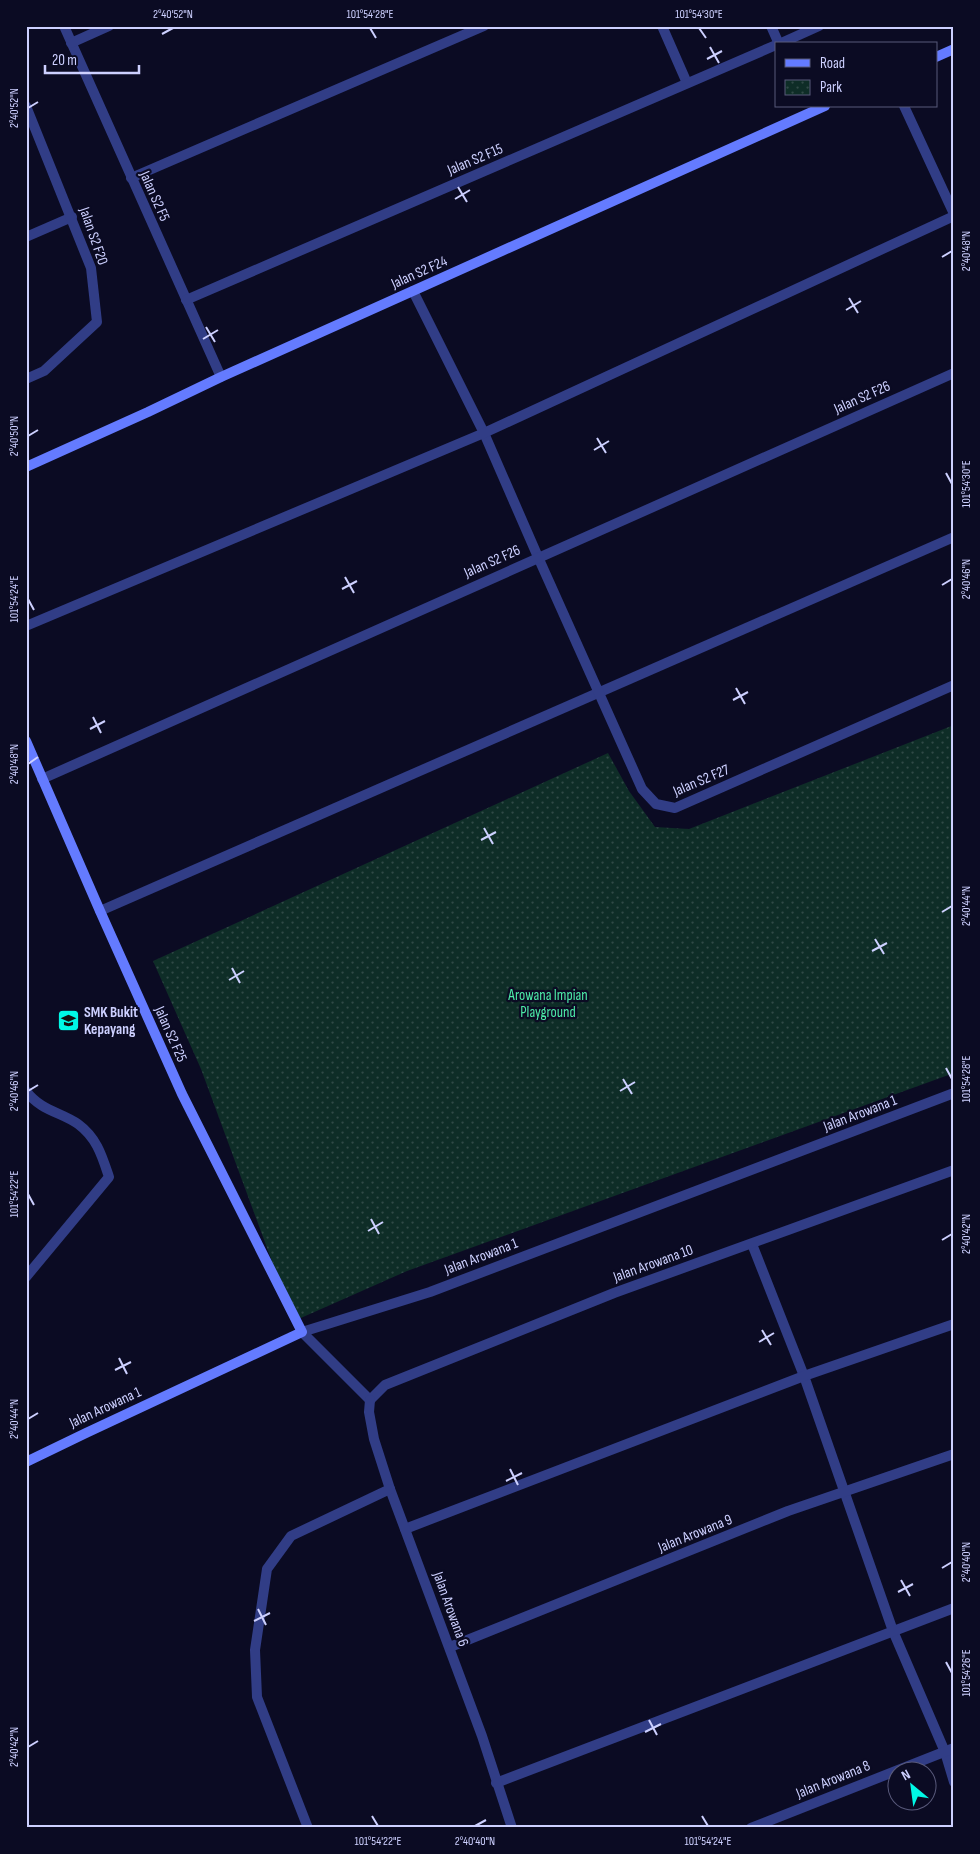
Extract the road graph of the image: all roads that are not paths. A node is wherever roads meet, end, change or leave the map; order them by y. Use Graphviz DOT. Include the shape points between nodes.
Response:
graph roads {
  1 [pos="64,26"];
  2 [pos="109,26"];
  3 [pos="484,26"];
  4 [pos="662,26"];
  5 [pos="771,26"];
  6 [pos="819,26"];
  7 [pos="777,42"];
  8 [pos="783,42"];
  9 [pos="71,43"];
  10 [pos="775,45"];
  11 [pos="954,49"];
  12 [pos="938,55"];
  13 [pos="687,84"];
  14 [pos="26,106"];
  15 [pos="905,108"];
  16 [pos="808,110"];
  17 [pos="130,178"];
  18 [pos="954,215"];
  19 [pos="72,217"];
  20 [pos="26,237"];
  21 [pos="413,291"];
  22 [pos="186,300"];
  23 [pos="954,373"];
  24 [pos="221,377"];
  25 [pos="26,378"];
  26 [pos="484,433"];
  27 [pos="26,467"];
  28 [pos="954,536"];
  29 [pos="538,557"];
  30 [pos="26,626"];
  31 [pos="954,686"];
  32 [pos="598,693"];
  33 [pos="26,741"];
  34 [pos="42,779"];
  35 [pos="100,911"];
  36 [pos="26,1091"];
  37 [pos="954,1093"];
  38 [pos="954,1170"];
  39 [pos="752,1244"];
  40 [pos="26,1277"];
  41 [pos="954,1324"];
  42 [pos="302,1332"];
  43 [pos="804,1376"];
  44 [pos="370,1400"];
  45 [pos="954,1454"];
  46 [pos="26,1462"];
  47 [pos="390,1489"];
  48 [pos="844,1492"];
  49 [pos="405,1529"];
  50 [pos="954,1608"];
  51 [pos="893,1631"];
  52 [pos="450,1647"];
  53 [pos="949,1750"];
  54 [pos="954,1782"];
  55 [pos="496,1783"];
  56 [pos="308,1828"];
  57 [pos="512,1828"];
  58 [pos="751,1828"];
  1 -- 9 [label="street, Jalan S2 F5"];
  2 -- 9 [label="street"];
  3 -- 17 [label="street"];
  4 -- 13 [label="street"];
  5 -- 7 [label="street"];
  6 -- 8 [label="street, Jalan S2 F15"];
  9 -- 17 [label="street, Jalan S2 F5"];
  10 -- 13 [label="street, Jalan S2 F15"];
  11 -- 12 [label="street"];
  13 -- 22 [label="street, Jalan S2 F15"];
  14 -- 19 [label="street, Jalan S2 F20"];
  15 -- 18 [label="street"];
  16 -- 21 [label="street, Jalan S2 F24"];
  17 -- 22 [label="street, Jalan S2 F5"];
  18 -- 26 [label="street"];
  19 -- 20 [label="street"];
  19 -- 25 [label="street, Jalan S2 F20" via="91,268 97,322 44,371"];
  21 -- 24 [label="street, Jalan S2 F24"];
  21 -- 26 [label="street, Jalan S2 F27"];
  22 -- 24 [label="street, Jalan S2 F5"];
  23 -- 29 [label="street, Jalan S2 F26"];
  24 -- 27 [label="street, Jalan S2 F24"];
  26 -- 29 [label="street, Jalan S2 F27"];
  26 -- 30 [label="street"];
  28 -- 32 [label="street"];
  29 -- 32 [label="street, Jalan S2 F27"];
  29 -- 34 [label="street, Jalan S2 F26"];
  31 -- 32 [label="street, Jalan S2 F27" via="675,808 656,804 642,789"];
  32 -- 35 [label="street"];
  33 -- 34 [label="street, Jalan S2 F25"];
  34 -- 35 [label="street, Jalan S2 F25"];
  35 -- 42 [label="street, Jalan S2 F25" via="182,1094"];
  36 -- 40 [label="street" via="51,1112 78,1124 98,1145 109,1177"];
  37 -- 42 [label="street, Jalan Arowana 1" via="439,1288"];
  38 -- 39 [label="street, Jalan Arowana 10"];
  39 -- 43 [label="street"];
  39 -- 44 [label="street, Jalan Arowana 10" via="614,1292 385,1385"];
  41 -- 43 [label="street"];
  42 -- 44 [label="street"];
  42 -- 46 [label="street, Jalan Arowana 1"];
  43 -- 48 [label="street"];
  43 -- 49 [label="street"];
  44 -- 47 [label="street, Jalan Arowana 6" via="374,1439"];
  45 -- 48 [label="street, Jalan Arowana 9"];
  47 -- 49 [label="street, Jalan Arowana 6"];
  47 -- 56 [label="street" via="291,1536 267,1568 255,1650 257,1697"];
  48 -- 51 [label="street"];
  48 -- 52 [label="street, Jalan Arowana 9" via="788,1511"];
  49 -- 52 [label="street, Jalan Arowana 6"];
  50 -- 51 [label="street"];
  51 -- 53 [label="street"];
  51 -- 55 [label="street"];
  52 -- 55 [label="street, Jalan Arowana 6"];
  53 -- 54 [label="street"];
  53 -- 58 [label="street, Jalan Arowana 8"];
  55 -- 57 [label="street, Jalan Arowana 6"];
}
